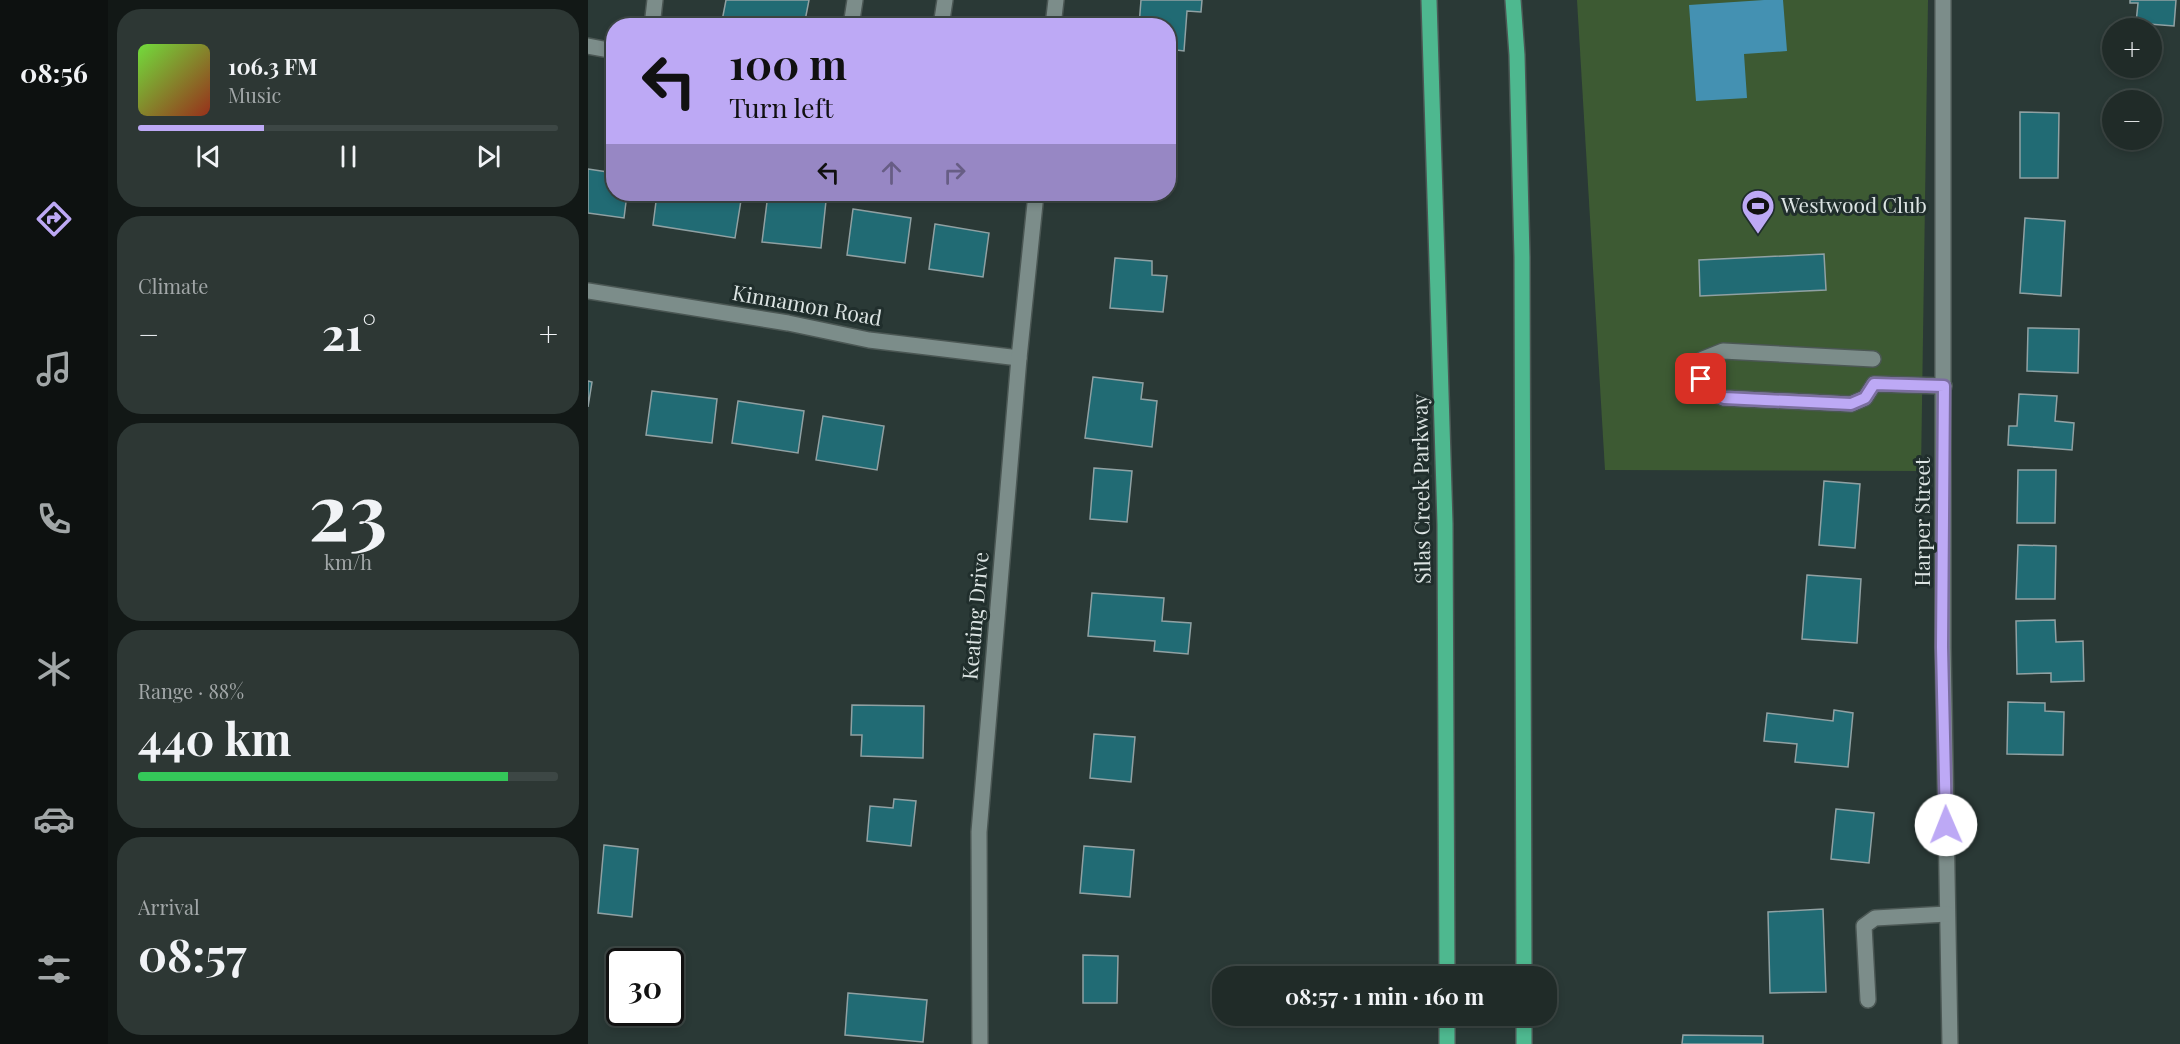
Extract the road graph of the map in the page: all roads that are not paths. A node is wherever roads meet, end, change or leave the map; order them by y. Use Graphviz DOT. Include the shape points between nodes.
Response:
graph roads {
  1 [pos="655,0"];
  2 [pos="855,0"];
  3 [pos="945,0"];
  4 [pos="1056,0"];
  5 [pos="1429,0"];
  6 [pos="1513,0"];
  7 [pos="1943,0"];
  8 [pos="653,18"];
  9 [pos="852,18"];
  10 [pos="942,18"];
  11 [pos="1054,18"];
  12 [pos="588,46"];
  13 [pos="606,49"];
  14 [pos="1035,201"];
  15 [pos="588,291"];
  16 [pos="1019,358"];
  17 [pos="1873,359"];
  18 [pos="1944,386"];
  19 [pos="1947,914"];
  20 [pos="1447,966"];
  21 [pos="1524,966"];
  22 [pos="1868,1000"];
  23 [pos="1447,1026"];
  24 [pos="1524,1026"];
  25 [pos="980,1044"];
  26 [pos="1447,1044"];
  27 [pos="1524,1044"];
  28 [pos="1950,1044"];
  1 -- 8 [label="street"];
  2 -- 9 [label="street"];
  3 -- 10 [label="street"];
  4 -- 11 [label="street"];
  5 -- 20 [label="main road, Silas Creek Parkway" via="1445,524"];
  6 -- 21 [label="main road" via="1522,257"];
  7 -- 18 [label="street, Harper Street"];
  12 -- 13 [label="street"];
  14 -- 16 [label="street, Keating Drive"];
  15 -- 16 [label="street, Kinnamon Road" via="869,340"];
  16 -- 25 [label="street, Keating Drive" via="979,832"];
  17 -- 18 [label="street" via="1723,351 1703,359 1701,379 1707,391 1724,398 1851,404 1865,398 1874,384"];
  18 -- 19 [label="street, Harper Street" via="1942,647"];
  19 -- 22 [label="street" via="1875,918 1864,926"];
  19 -- 28 [label="street, Harper Street"];
  23 -- 26 [label="main road"];
  24 -- 27 [label="main road"];
}
